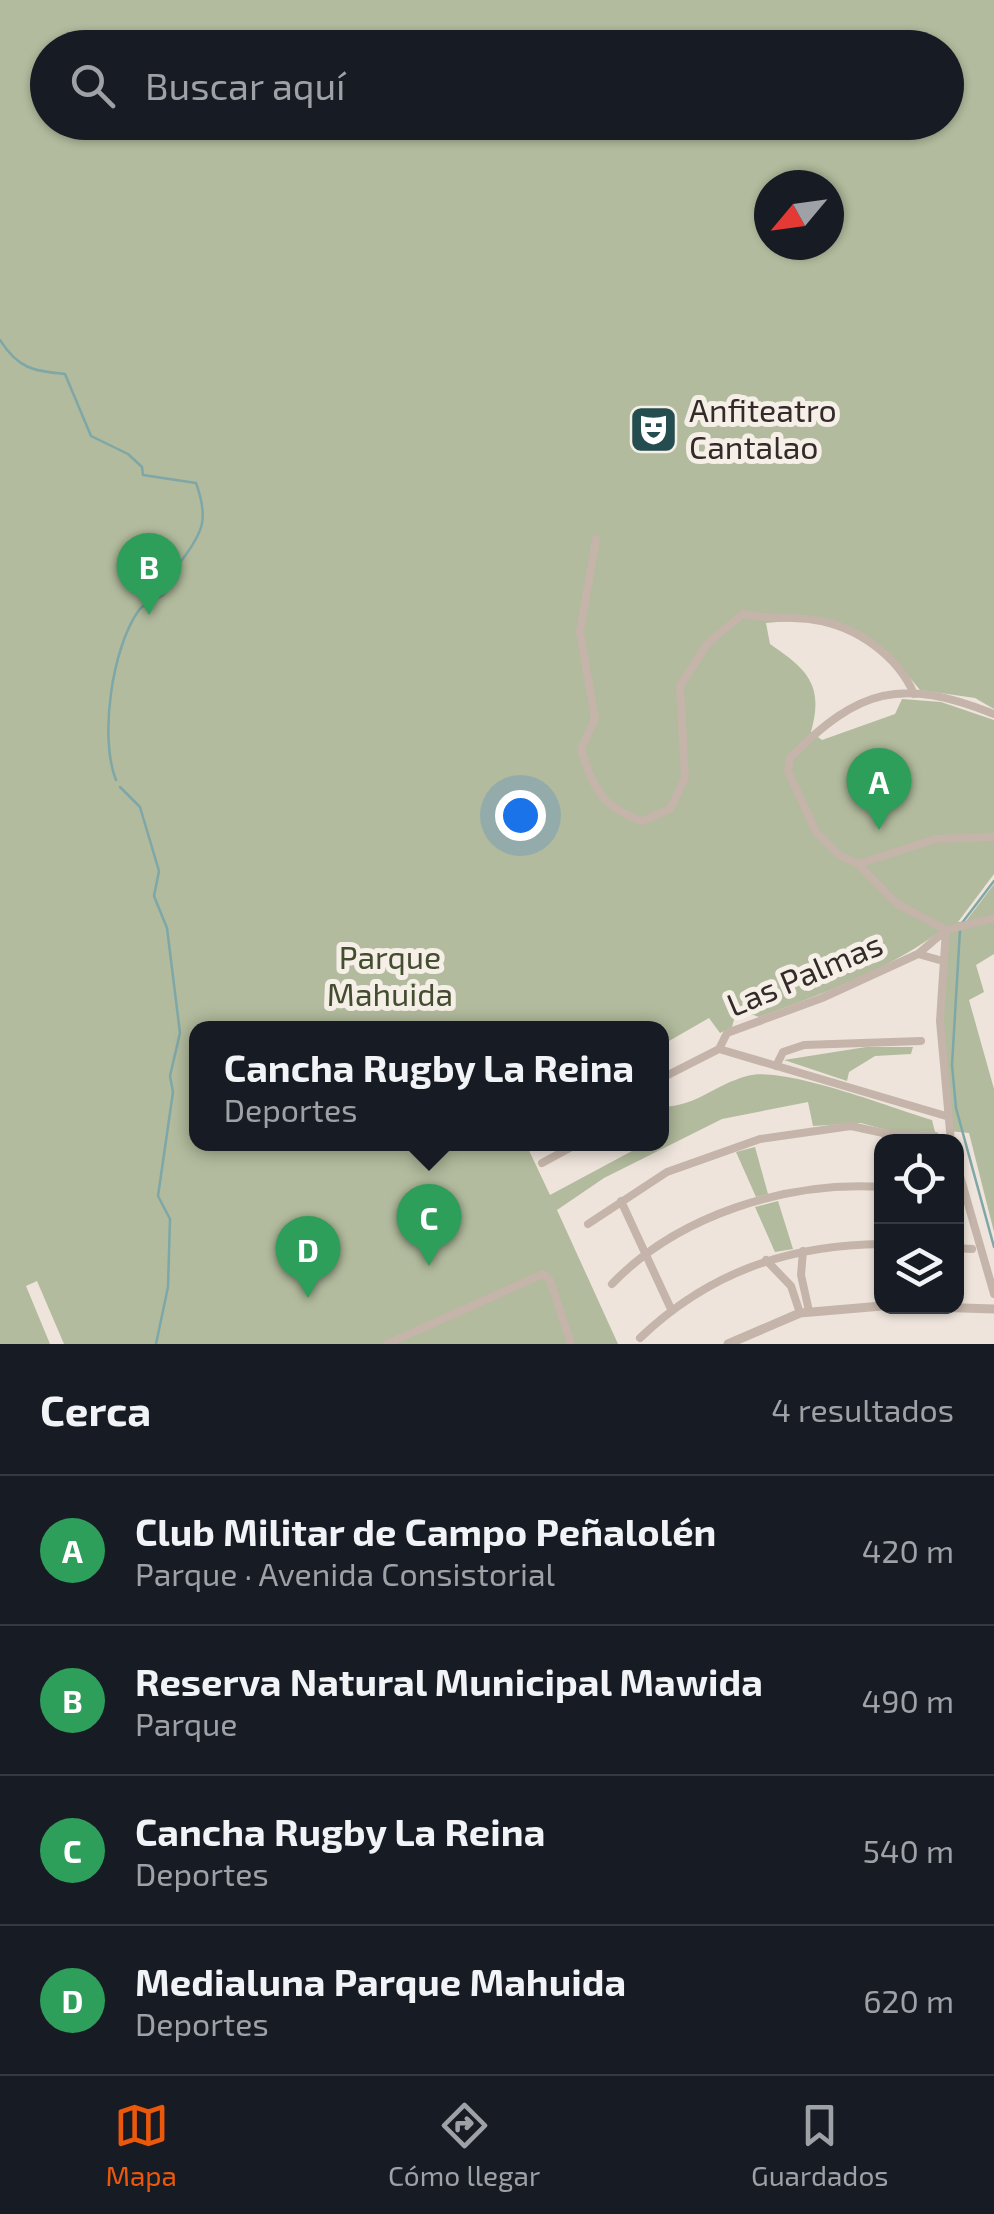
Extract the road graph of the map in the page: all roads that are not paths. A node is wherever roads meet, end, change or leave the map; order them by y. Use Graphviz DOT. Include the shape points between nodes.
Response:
graph roads {
  1 [pos="596,539"];
  2 [pos="914,694"];
  3 [pos="994,714"];
  4 [pos="994,837"];
  5 [pos="858,864"];
  6 [pos="994,918"];
  7 [pos="946,930"];
  8 [pos="918,954"];
  9 [pos="943,961"];
  10 [pos="921,1041"];
  11 [pos="718,1050"];
  12 [pos="776,1066"];
  13 [pos="673,1075"];
  14 [pos="669,1076"];
  15 [pos="669,1079"];
  16 [pos="946,1116"];
  17 [pos="878,1130"];
  18 [pos="879,1134"];
  19 [pos="917,1134"];
  20 [pos="949,1134"];
  21 [pos="564,1151"];
  22 [pos="542,1163"];
  23 [pos="874,1187"];
  24 [pos="964,1190"];
  25 [pos="622,1201"];
  26 [pos="588,1224"];
  27 [pos="874,1245"];
  28 [pos="964,1248"];
  29 [pos="972,1249"];
  30 [pos="803,1251"];
  31 [pos="645,1254"];
  32 [pos="766,1260"];
  33 [pos="612,1284"];
  34 [pos="994,1294"];
  35 [pos="874,1307"];
  36 [pos="964,1308"];
  37 [pos="671,1309"];
  38 [pos="994,1309"];
  39 [pos="805,1312"];
  40 [pos="640,1338"];
  41 [pos="386,1344"];
  42 [pos="571,1344"];
  43 [pos="728,1344"];
  1 -- 2 [label="street" via="580,632 594,719 581,750 612,810 642,821 670,808 685,778 680,686 708,643 743,614 848,628 888,656"];
  2 -- 3 [label="street"];
  2 -- 5 [label="street" via="852,704 790,758 788,771 810,821 839,855"];
  4 -- 5 [label="street" via="936,840"];
  5 -- 7 [label="street" via="896,903"];
  6 -- 7 [label="street"];
  7 -- 8 [label="street, Las Palmas"];
  7 -- 9 [label="street"];
  8 -- 9 [label="street, Las Palmas"];
  8 -- 11 [label="street, Las Palmas" via="727,1033"];
  9 -- 16 [label="street"];
  10 -- 12 [label="street" via="804,1046 783,1052"];
  11 -- 12 [label="street"];
  11 -- 13 [label="street, Las Palmas"];
  12 -- 16 [label="street"];
  13 -- 14 [label="street"];
  13 -- 15 [label="street"];
  16 -- 20 [label="street"];
  17 -- 18 [label="street"];
  17 -- 19 [label="street"];
  17 -- 25 [label="street" via="850,1126 743,1143 682,1166"];
  21 -- 22 [label="street"];
  23 -- 31 [label="street" via="765,1200 704,1221"];
  24 -- 34 [label="street"];
  25 -- 26 [label="street"];
  25 -- 31 [label="street"];
  27 -- 30 [label="street"];
  28 -- 29 [label="street"];
  30 -- 32 [label="street"];
  30 -- 39 [label="street"];
  31 -- 33 [label="street"];
  31 -- 37 [label="street"];
  32 -- 37 [label="street" via="713,1281"];
  32 -- 39 [label="street"];
  35 -- 39 [label="street"];
  36 -- 38 [label="street"];
  37 -- 40 [label="street"];
  39 -- 43 [label="street"];
  41 -- 42 [label="street" via="543,1274"];
}
